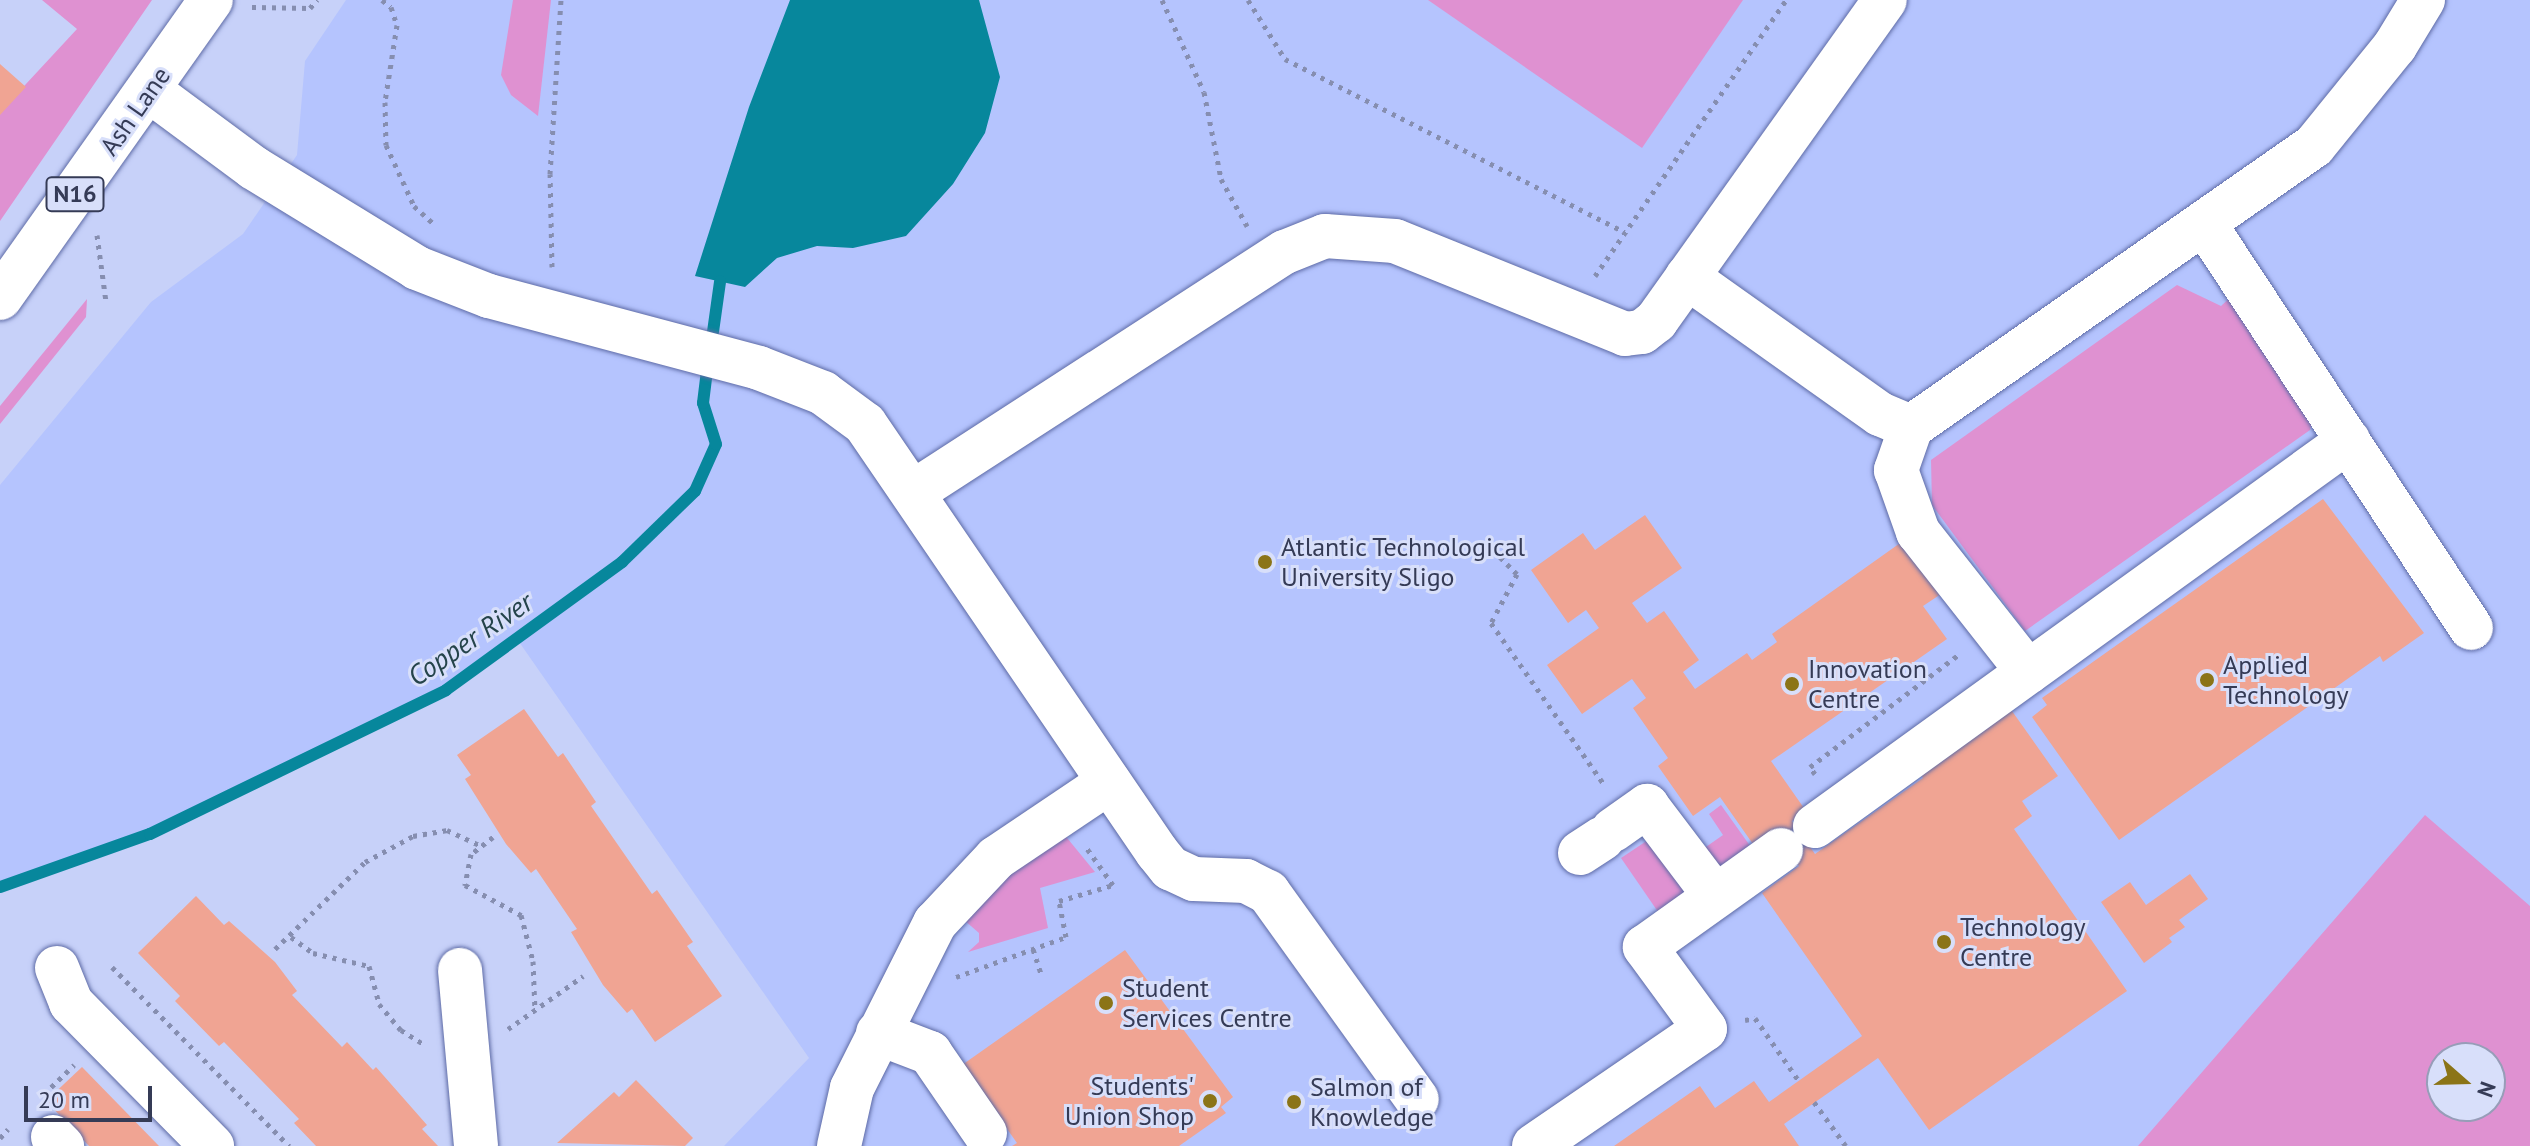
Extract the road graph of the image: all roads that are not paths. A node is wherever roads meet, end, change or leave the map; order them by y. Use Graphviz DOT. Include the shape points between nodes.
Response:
graph roads {
  1 [pos="1885,0"];
  2 [pos="2423,0"];
  3 [pos="209,3"];
  4 [pos="150,91"];
  5 [pos="2204,223"];
  6 [pos="1687,277"];
  7 [pos="0,298"];
  8 [pos="1911,427"];
  9 [pos="2348,441"];
  10 [pos="915,491"];
  11 [pos="2471,628"];
  12 [pos="2028,672"];
  13 [pos="1109,782"];
  14 [pos="1624,822"];
  15 [pos="1715,896"];
  16 [pos="57,968"];
  17 [pos="460,970"];
  18 [pos="878,1033"];
  19 [pos="1417,1099"];
  20 [pos="985,1133"];
  21 [pos="212,1146"];
  22 [pos="476,1146"];
  23 [pos="839,1146"];
  24 [pos="1534,1146"];
  1 -- 6 [label="main road"];
  2 -- 5 [label="main road" via="2395,46 2314,146"];
  3 -- 4 [label="main road, Ash Lane / N16"];
  4 -- 7 [label="main road, Ash Lane / N16"];
  4 -- 10 [label="main road" via="254,168 417,268 489,296 759,368 823,393 865,424"];
  5 -- 8 [label="main road"];
  5 -- 9 [label="main road"];
  6 -- 8 [label="main road" via="1880,414"];
  6 -- 10 [label="main road" via="1642,332 1625,334 1395,241 1325,236 1268,263"];
  8 -- 12 [label="main road" via="1896,470 1918,532"];
  9 -- 11 [label="main road"];
  9 -- 12 [label="main road"];
  10 -- 13 [label="main road"];
  12 -- 15 [label="main road"];
  13 -- 18 [label="main road" via="996,858 935,923"];
  13 -- 19 [label="main road" via="1170,868 1194,879 1246,881 1268,892"];
  14 -- 15 [label="main road"];
  15 -- 24 [label="main road" via="1645,947 1705,1029"];
  16 -- 21 [label="main road" via="71,1003"];
  17 -- 22 [label="main road" via="452,1047"];
  18 -- 20 [label="main road" via="930,1053"];
  18 -- 23 [label="main road" via="852,1088"];
}
